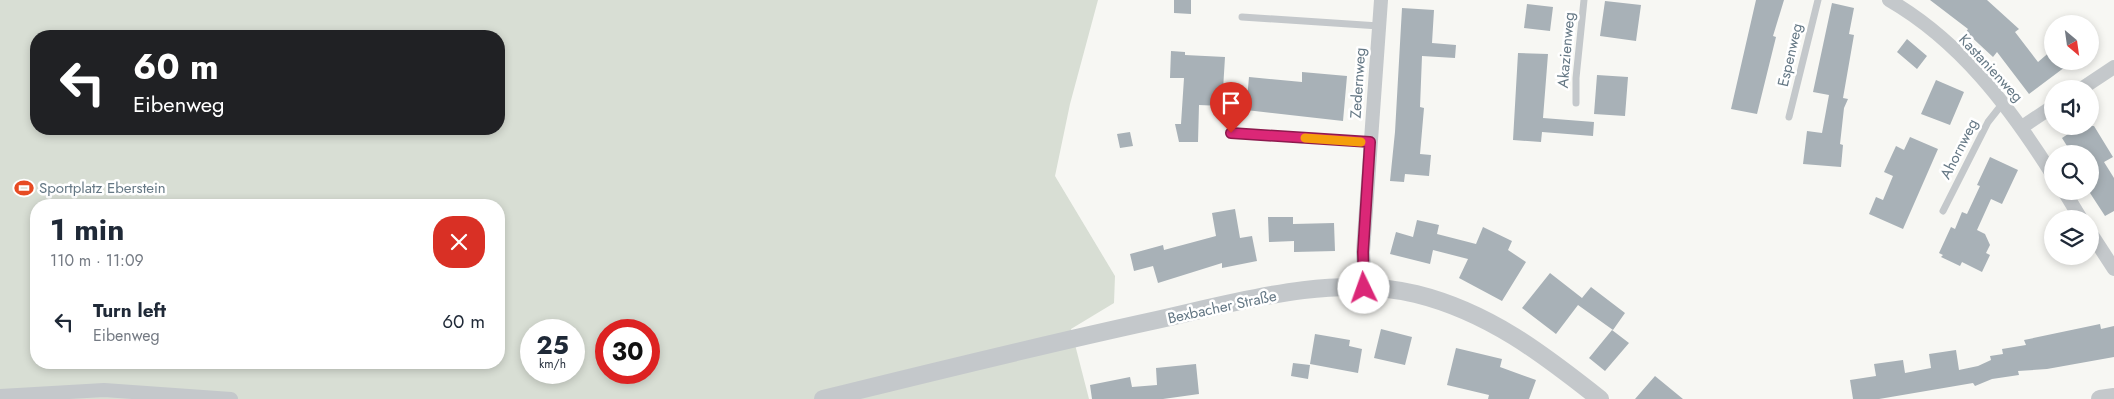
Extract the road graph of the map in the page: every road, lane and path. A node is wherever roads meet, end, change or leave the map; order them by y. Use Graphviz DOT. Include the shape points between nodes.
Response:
graph roads {
  1 [pos="1381,0"];
  2 [pos="1584,0"];
  3 [pos="1818,0"];
  4 [pos="1889,0"];
  5 [pos="1242,17"];
  6 [pos="1379,26"];
  7 [pos="2114,67"];
  8 [pos="2094,80"];
  9 [pos="2004,102"];
  10 [pos="1576,103"];
  11 [pos="2044,113"];
  12 [pos="1789,117"];
  13 [pos="2022,127"];
  14 [pos="1231,133"];
  15 [pos="1370,142"];
  16 [pos="2044,161"];
  17 [pos="1943,211"];
  18 [pos="2099,246"];
  19 [pos="2114,269"];
  20 [pos="1364,288"];
  21 [pos="0,396"];
  22 [pos="2114,396"];
  23 [pos="231,399"];
  24 [pos="823,399"];
  25 [pos="1600,399"];
  26 [pos="2100,399"];
  1 -- 6 [label="street, Zedernweg"];
  2 -- 10 [label="lane, Akazienweg"];
  3 -- 12 [label="lane, Espenweg"];
  4 -- 9 [label="street, Kastanienweg" via="1914,15 1963,57"];
  5 -- 6 [label="lane"];
  6 -- 15 [label="street, Zedernweg"];
  7 -- 8 [label="street"];
  9 -- 13 [label="street, Kastanienweg"];
  9 -- 17 [label="lane, Ahornweg" via="1988,122"];
  11 -- 13 [label="street"];
  13 -- 16 [label="street, Kastanienweg"];
  14 -- 15 [label="lane"];
  15 -- 20 [label="street, Zedernweg"];
  18 -- 19 [label="street"];
  20 -- 24 [label="street, Bexbacher Straße" via="1315,290 1259,298 1070,339"];
  20 -- 25 [label="street, Bexbacher Straße" via="1415,294 1490,321 1531,345"];
  21 -- 23 [label="street" via="104,390"];
  22 -- 26 [label="street"];
}
